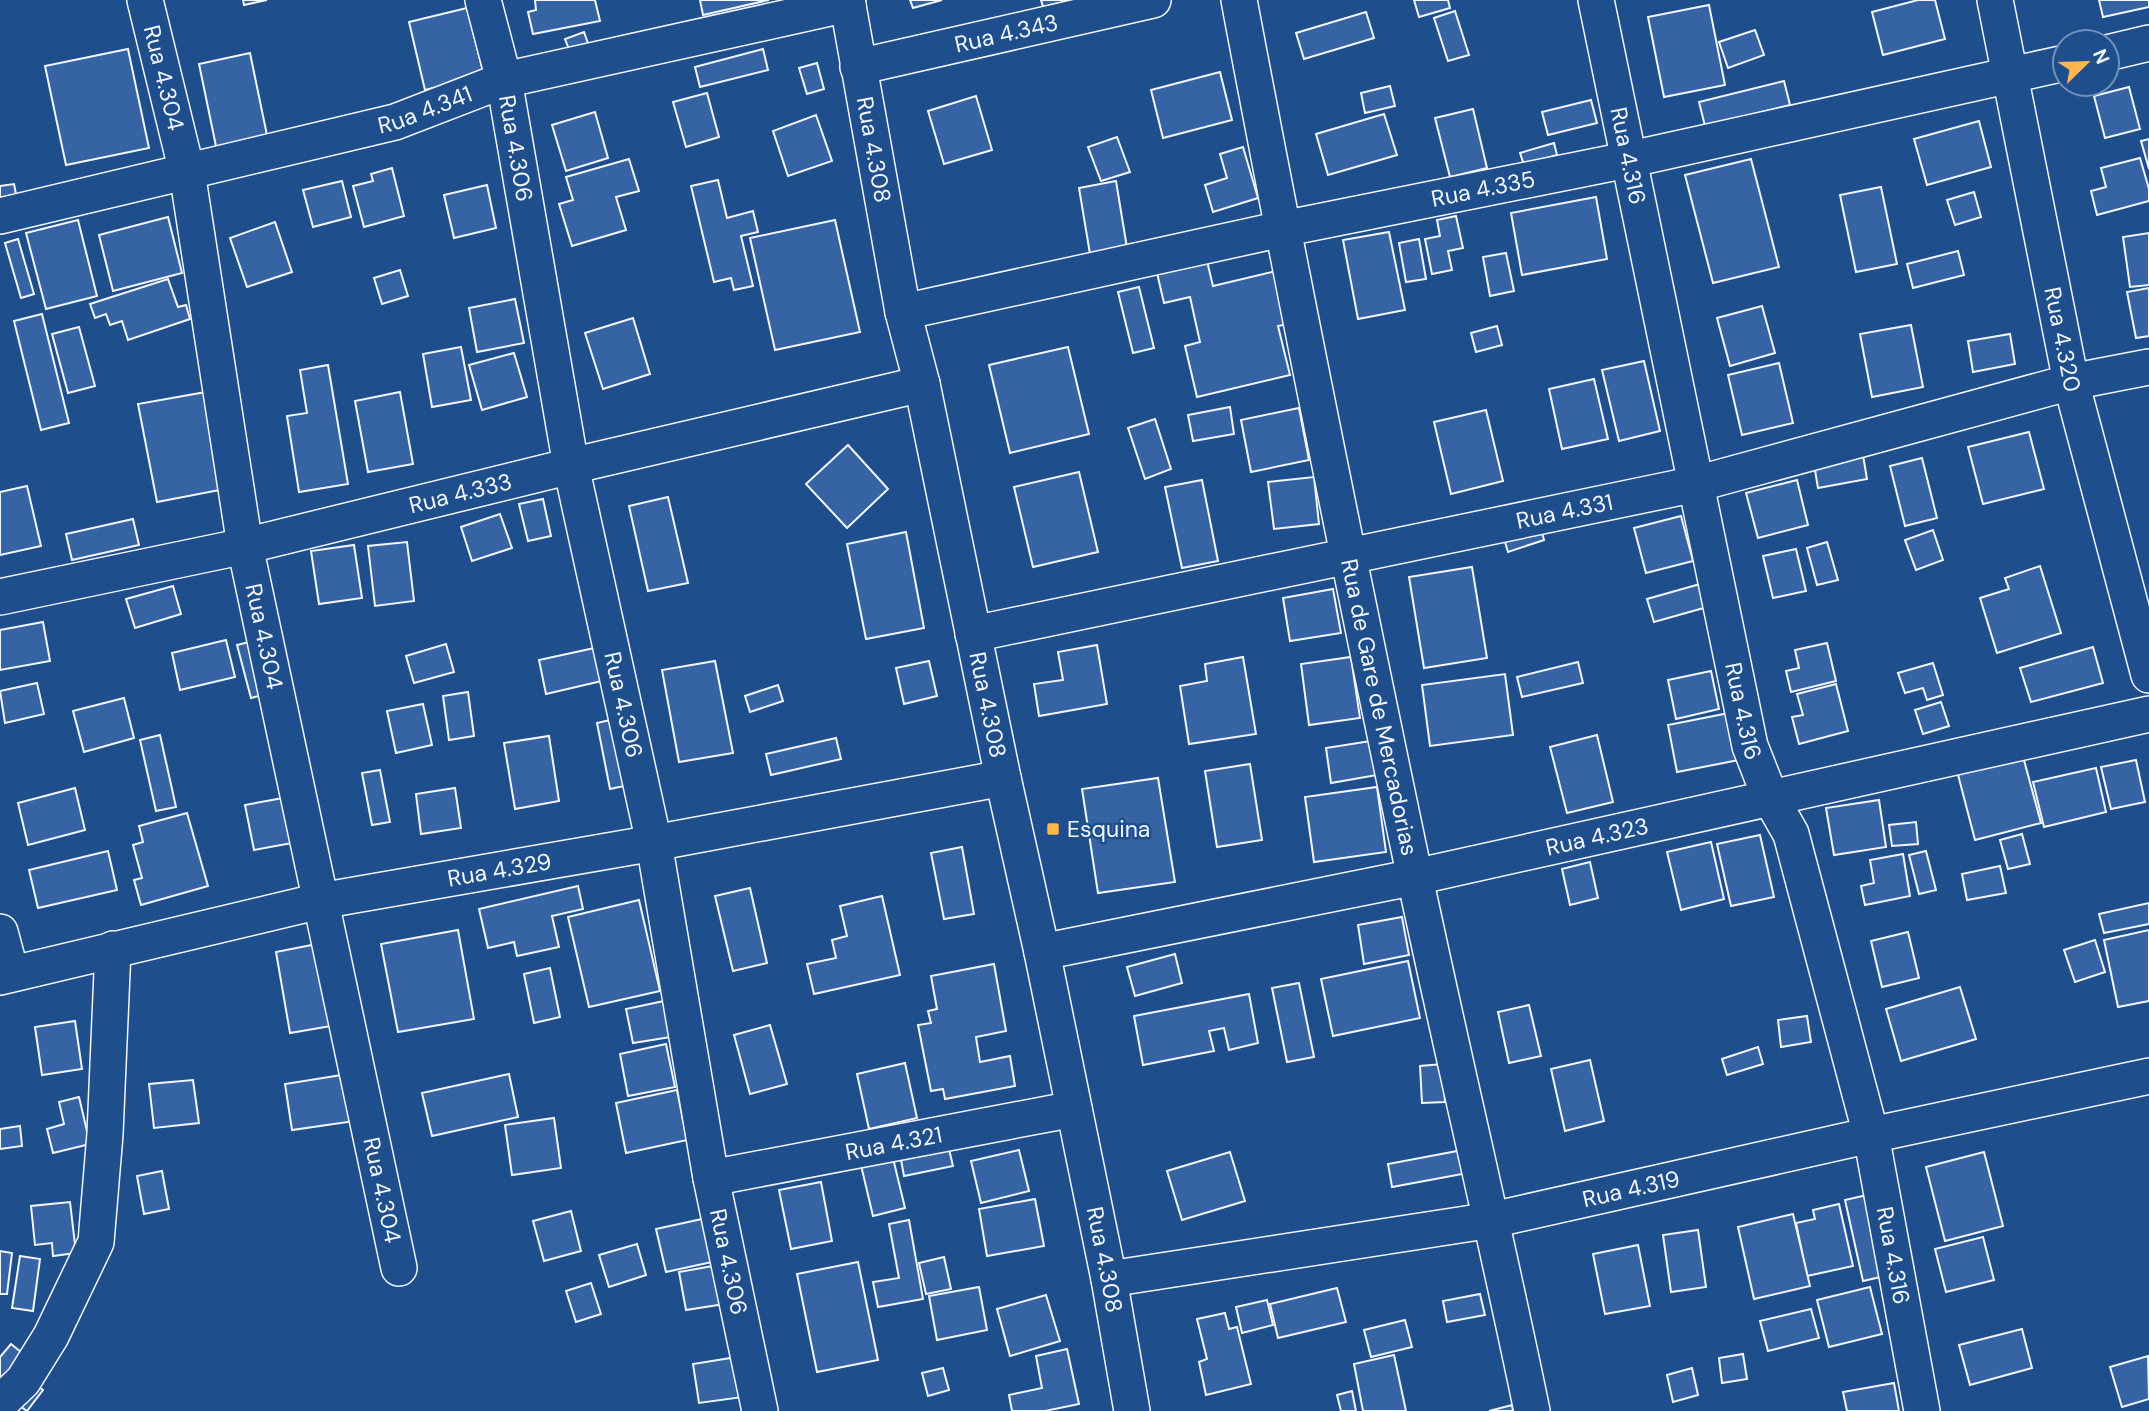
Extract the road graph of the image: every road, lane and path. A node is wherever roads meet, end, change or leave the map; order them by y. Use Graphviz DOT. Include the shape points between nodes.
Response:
graph roads {
  1 [pos="145,0"];
  2 [pos="483,0"];
  3 [pos="1153,0"];
  4 [pos="1239,0"];
  5 [pos="1596,0"];
  6 [pos="1995,0"];
  7 [pos="847,2"];
  8 [pos="2149,43"];
  9 [pos="2121,50"];
  10 [pos="2051,66"];
  11 [pos="858,67"];
  12 [pos="2009,77"];
  13 [pos="503,80"];
  14 [pos="1628,160"];
  15 [pos="187,172"];
  16 [pos="0,216"];
  17 [pos="1282,229"];
  18 [pos="903,312"];
  19 [pos="2149,367"];
  20 [pos="2071,382"];
  21 [pos="922,384"];
  22 [pos="571,466"];
  23 [pos="1696,484"];
  24 [pos="245,546"];
  25 [pos="1348,555"];
  26 [pos="0,597"];
  27 [pos="973,634"];
  28 [pos="2149,675"];
  29 [pos="2149,714"];
  30 [pos="1003,778"];
  31 [pos="1770,797"];
  32 [pos="654,843"];
  33 [pos="1415,877"];
  34 [pos="320,901"];
  35 [pos="0,932"];
  36 [pos="113,950"];
  37 [pos="1042,952"];
  38 [pos="5,975"];
  39 [pos="2149,1076"];
  40 [pos="1074,1109"];
  41 [pos="1871,1135"];
  42 [pos="711,1178"];
  43 [pos="1492,1220"];
  44 [pos="399,1269"];
  45 [pos="1109,1279"];
  46 [pos="0,1403"];
  47 [pos="760,1411"];
  48 [pos="1132,1411"];
  49 [pos="1532,1411"];
  50 [pos="1922,1411"];
  1 -- 15 [label="street, Rua 4.304"];
  2 -- 13 [label="street, Rua 4.306"];
  3 -- 11 [label="street, Rua 4.343"];
  4 -- 17 [label="street, Rua de Gare de Mercadorias"];
  5 -- 14 [label="street, Rua 4.316"];
  6 -- 12 [label="street, Rua 4.320"];
  7 -- 11 [label="street, Rua 4.308"];
  7 -- 13 [label="street, Rua 4.341"];
  8 -- 9 [label="street"];
  10 -- 12 [label="street, Rua 4.335"];
  11 -- 18 [label="street, Rua 4.308"];
  12 -- 14 [label="street, Rua 4.335"];
  12 -- 20 [label="street, Rua 4.320"];
  13 -- 15 [label="street, Rua 4.341" via="395,122"];
  13 -- 22 [label="street, Rua 4.306"];
  14 -- 17 [label="street, Rua 4.335"];
  14 -- 23 [label="street, Rua 4.316"];
  15 -- 16 [label="street, Rua 4.341"];
  15 -- 24 [label="street, Rua 4.304"];
  17 -- 18 [label="street, Rua 4.335"];
  17 -- 25 [label="street, Rua de Gare de Mercadorias"];
  18 -- 21 [label="street, Rua 4.308"];
  19 -- 20 [label="street, Rua 4.331"];
  20 -- 23 [label="street, Rua 4.331"];
  20 -- 28 [label="street, Rua 4.320"];
  21 -- 22 [label="street, Rua 4.333"];
  21 -- 27 [label="street, Rua 4.308"];
  22 -- 24 [label="street, Rua 4.333"];
  22 -- 32 [label="street, Rua 4.306"];
  23 -- 25 [label="street, Rua 4.331"];
  23 -- 31 [label="street, Rua 4.316" via="1750,746"];
  24 -- 26 [label="street, Rua 4.333"];
  24 -- 34 [label="street, Rua 4.304"];
  25 -- 27 [label="street, Rua 4.331"];
  25 -- 33 [label="street, Rua de Gare de Mercadorias"];
  27 -- 30 [label="street, Rua 4.308"];
  29 -- 31 [label="street, Rua 4.323"];
  30 -- 32 [label="street, Rua 4.329"];
  30 -- 37 [label="street, Rua 4.308"];
  31 -- 33 [label="street, Rua 4.323"];
  31 -- 41 [label="street, Rua 4.316" via="1791,834"];
  32 -- 34 [label="street, Rua 4.329"];
  32 -- 42 [label="street, Rua 4.306"];
  33 -- 37 [label="street, Rua 4.323"];
  33 -- 43 [label="street, Rua de Gare de Mercadorias"];
  34 -- 36 [label="street, Rua 4.329"];
  34 -- 44 [label="street, Rua 4.304"];
  35 -- 38 [label="street"];
  36 -- 38 [label="street, Rua 4.329"];
  36 -- 46 [label="street" via="96,1242 51,1336 23,1381"];
  37 -- 40 [label="street, Rua 4.308"];
  39 -- 41 [label="street, Rua 4.319"];
  40 -- 42 [label="street, Rua 4.321"];
  40 -- 45 [label="street, Rua 4.308"];
  41 -- 43 [label="street, Rua 4.319"];
  41 -- 50 [label="street, Rua 4.316"];
  42 -- 47 [label="street, Rua 4.306"];
  43 -- 45 [label="street, Rua 4.319"];
  43 -- 49 [label="street, Rua de Gare de Mercadorias"];
  45 -- 48 [label="street, Rua 4.308"];
}
